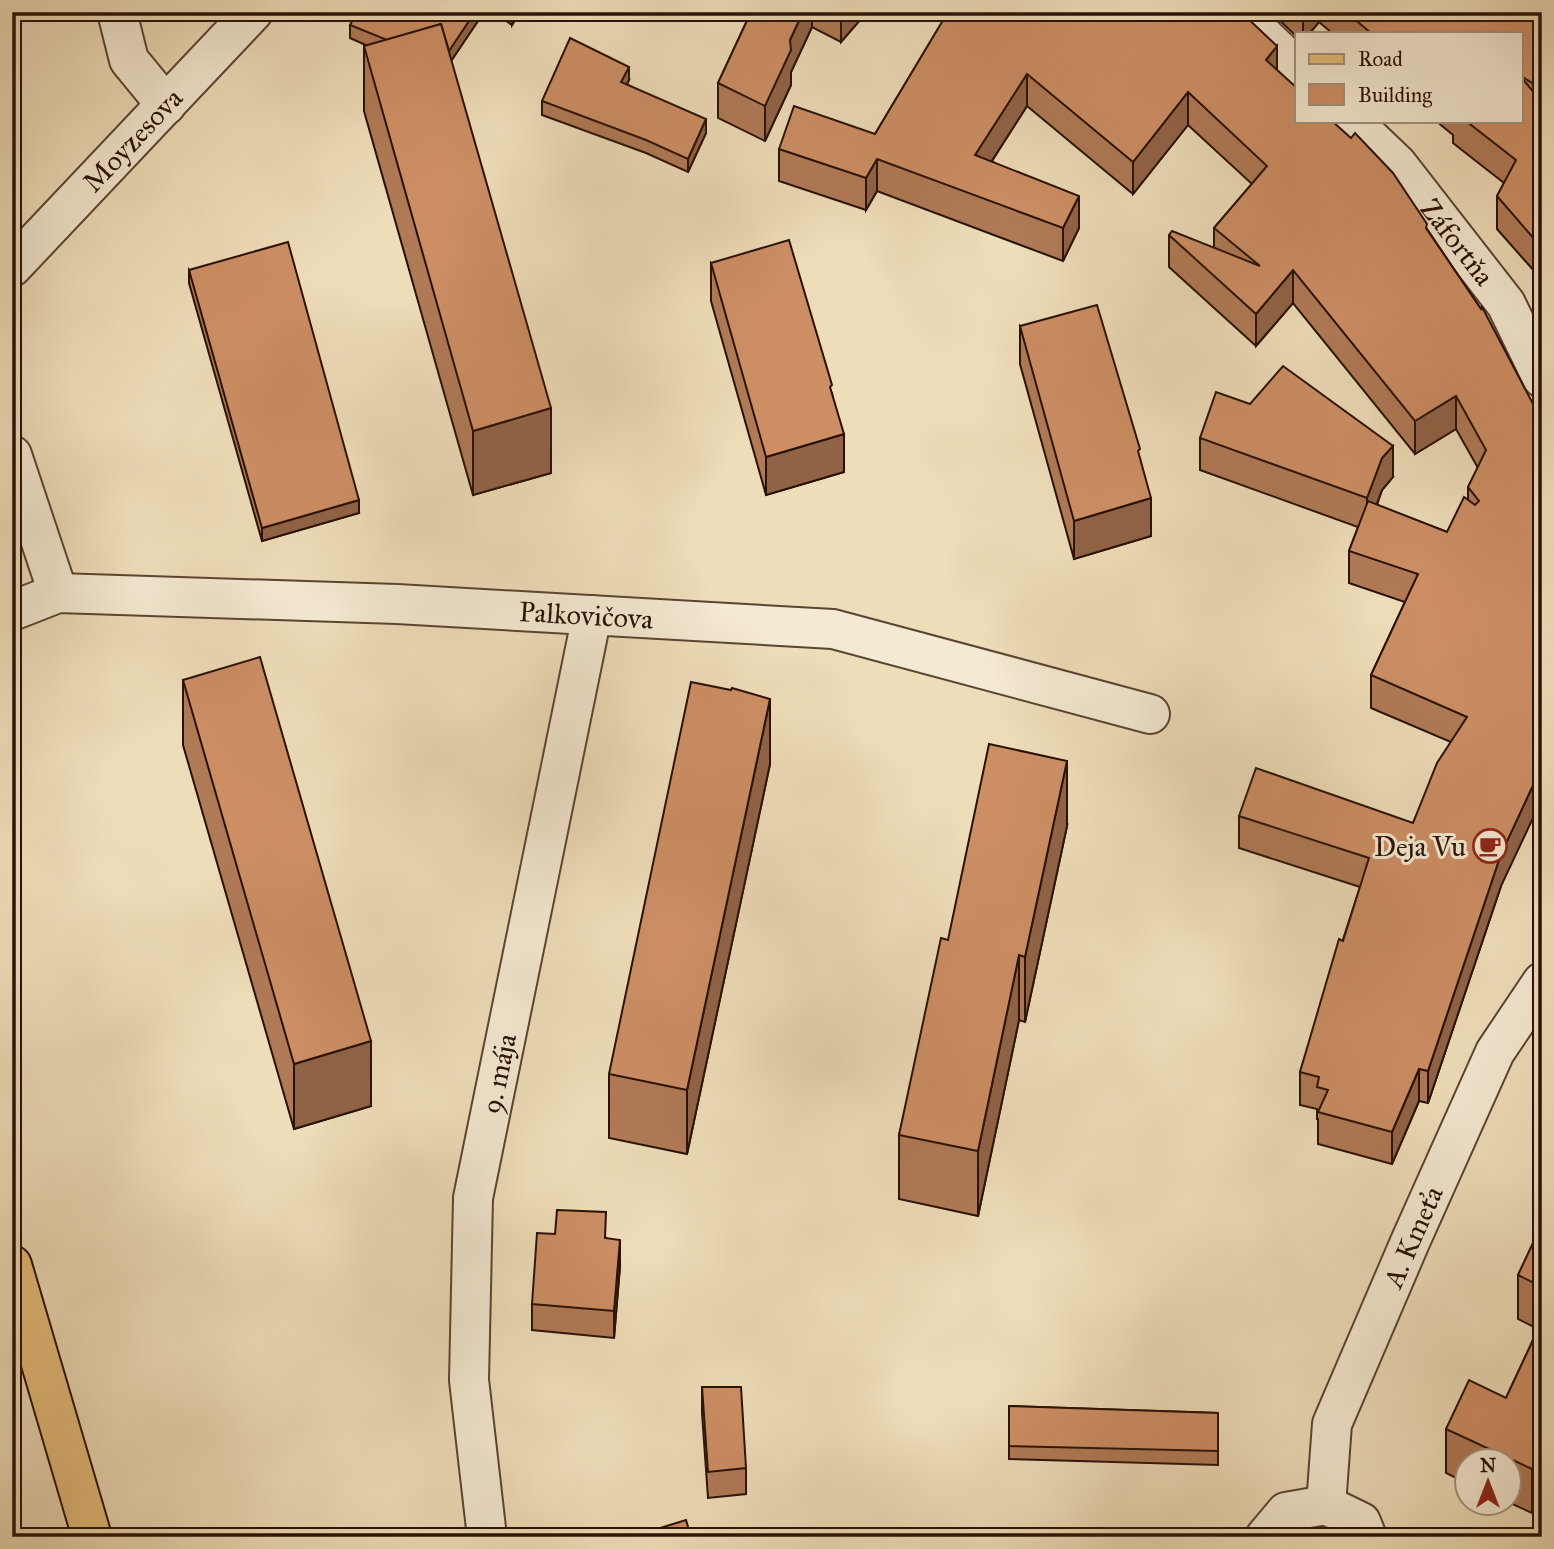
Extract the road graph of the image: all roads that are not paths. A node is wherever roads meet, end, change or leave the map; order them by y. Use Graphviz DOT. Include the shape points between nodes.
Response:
graph roads {
  1 [pos="117,12"];
  2 [pos="253,12"];
  3 [pos="1239,12"];
  4 [pos="1295,66"];
  5 [pos="166,105"];
  6 [pos="1353,122"];
  7 [pos="12,267"];
  8 [pos="1542,377"];
  9 [pos="12,455"];
  10 [pos="58,593"];
  11 [pos="12,611"];
  12 [pos="592,615"];
  13 [pos="1150,714"];
  14 [pos="1542,982"];
  15 [pos="12,1265"];
  16 [pos="1326,1505"];
  17 [pos="92,1537"];
  18 [pos="487,1537"];
  19 [pos="1265,1537"];
  20 [pos="1367,1537"];
  1 -- 5 [label="street" via="130,60"];
  2 -- 5 [label="street, Moyzesova"];
  3 -- 4 [label="street"];
  5 -- 7 [label="street, Moyzesova"];
  6 -- 8 [label="street, Záfortňa" via="1397,164 1506,304"];
  9 -- 10 [label="street"];
  10 -- 11 [label="street, Palkovičova"];
  10 -- 12 [label="street, Palkovičova"];
  12 -- 13 [label="street, Palkovičova" via="833,629"];
  12 -- 18 [label="street, 9. mája" via="474,1198 469,1380"];
  14 -- 16 [label="street, A. Kmeťa" via="1495,1052 1332,1424"];
  15 -- 17 [label="main road"];
  16 -- 19 [label="street" via="1286,1512"];
  16 -- 20 [label="street" via="1361,1522"];
}
